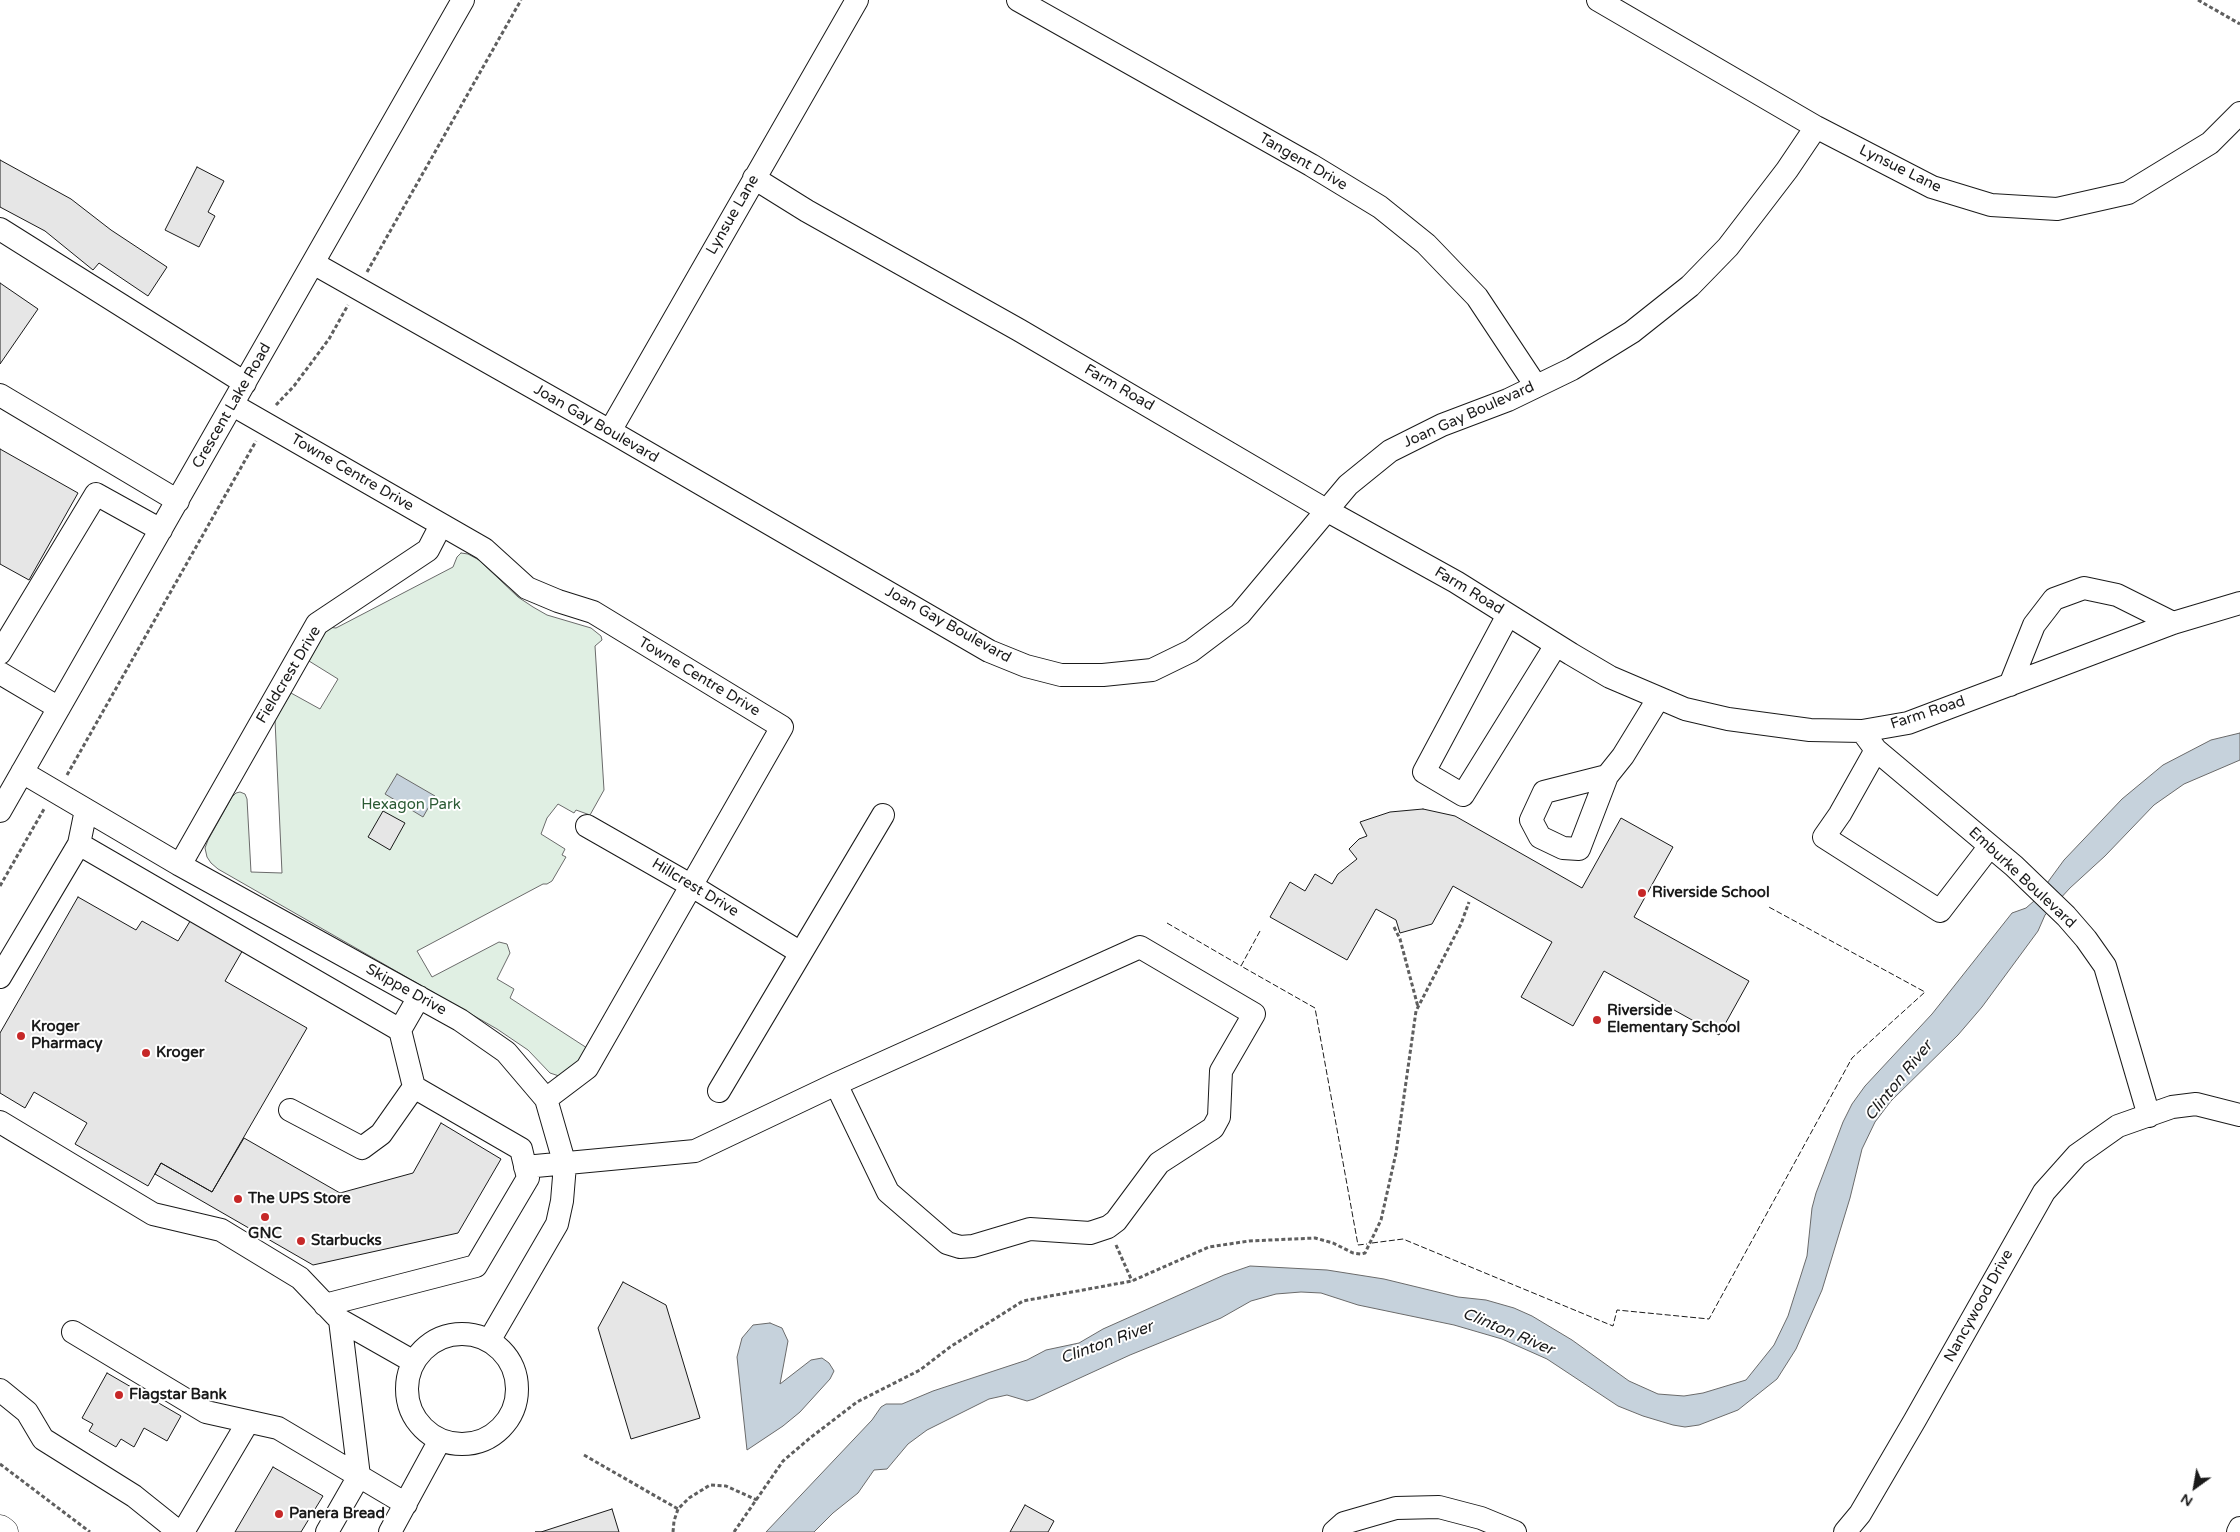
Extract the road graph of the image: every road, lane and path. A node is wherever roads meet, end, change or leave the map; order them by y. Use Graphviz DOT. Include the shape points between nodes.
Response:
graph roads {
  1 [pos="463,0"];
  2 [pos="857,0"];
  3 [pos="1018,0"];
  4 [pos="1598,0"];
  5 [pos="2198,0"];
  6 [pos="2240,24"];
  7 [pos="2240,114"];
  8 [pos="1816,127"];
  9 [pos="754,178"];
  10 [pos="0,229"];
  11 [pos="313,264"];
  12 [pos="245,383"];
  13 [pos="1536,386"];
  14 [pos="0,395"];
  15 [pos="233,404"];
  16 [pos="610,431"];
  17 [pos="178,501"];
  18 [pos="1326,510"];
  19 [pos="441,525"];
  20 [pos="161,530"];
  21 [pos="2240,603"];
  22 [pos="1508,615"];
  23 [pos="2173,623"];
  24 [pos="1556,645"];
  25 [pos="0,653"];
  26 [pos="0,673"];
  27 [pos="2010,685"];
  28 [pos="1658,699"];
  29 [pos="59,708"];
  30 [pos="1862,732"];
  31 [pos="1876,750"];
  32 [pos="22,772"];
  33 [pos="1607,776"];
  34 [pos="3,797"];
  35 [pos="86,810"];
  36 [pos="883,815"];
  37 [pos="587,826"];
  38 [pos="79,844"];
  39 [pos="1990,846"];
  40 [pos="180,865"];
  41 [pos="692,886"];
  42 [pos="1469,902"];
  43 [pos="1394,927"];
  44 [pos="801,953"];
  45 [pos="0,977"];
  46 [pos="419,997"];
  47 [pos="1418,1007"];
  48 [pos="400,1030"];
  49 [pos="836,1084"];
  50 [pos="414,1087"];
  51 [pos="719,1091"];
  52 [pos="546,1099"];
  53 [pos="290,1110"];
  54 [pos="2240,1115"];
  55 [pos="2148,1116"];
  56 [pos="0,1122"];
  57 [pos="565,1165"];
  58 [pos="525,1167"];
  59 [pos="1108,1227"];
  60 [pos="1132,1281"];
  61 [pos="333,1312"];
  62 [pos="73,1332"];
  63 [pos="489,1341"];
  64 [pos="414,1362"];
  65 [pos="0,1390"];
  66 [pos="248,1422"];
  67 [pos="440,1440"];
  68 [pos="584,1454"];
  69 [pos="0,1464"];
  70 [pos="359,1476"];
  71 [pos="757,1500"];
  72 [pos="406,1504"];
  73 [pos="678,1509"];
  74 [pos="2240,1528"];
  75 [pos="0,1529"];
  76 [pos="4,1532"];
  77 [pos="90,1532"];
  78 [pos="181,1532"];
  79 [pos="326,1532"];
  80 [pos="390,1532"];
  81 [pos="673,1532"];
  82 [pos="734,1532"];
  83 [pos="1334,1532"];
  84 [pos="1515,1532"];
  85 [pos="1845,1532"];
  86 [pos="2238,1532"];
  1 -- 11 [label="street, Crescent Lake Road"];
  2 -- 9 [label="street, Lynsue Lane"];
  3 -- 13 [label="street, Tangent Drive" via="1380,207 1426,244 1477,297"];
  4 -- 8 [label="street, Lynsue Lane"];
  5 -- 6 [label="path"];
  7 -- 8 [label="street, Lynsue Lane" via="2210,143 2128,193 2058,209 1991,206 1932,187"];
  8 -- 13 [label="street, Joan Gay Boulevard" via="1728,247 1690,286 1632,332 1572,369"];
  9 -- 16 [label="street, Lynsue Lane"];
  9 -- 18 [label="street, Farm Road"];
  10 -- 12 [label="street"];
  11 -- 12 [label="street, Crescent Lake Road"];
  11 -- 16 [label="street, Joan Gay Boulevard"];
  12 -- 15 [label="street, Crescent Lake Road"];
  13 -- 18 [label="street, Joan Gay Boulevard" via="1390,450 1348,485"];
  14 -- 17 [label="street"];
  15 -- 17 [label="street, Crescent Lake Road"];
  15 -- 19 [label="street, Towne Centre Drive"];
  16 -- 18 [label="street, Joan Gay Boulevard" via="990,652 1061,675 1152,670 1191,651 1240,614"];
  17 -- 20 [label="street, Crescent Lake Road"];
  18 -- 22 [label="street, Farm Road" via="1456,582"];
  19 -- 40 [label="street, Fieldcrest Drive" via="428,550 316,624"];
  19 -- 41 [label="street, Towne Centre Drive" via="484,549 527,588 558,602 593,612 782,728"];
  20 -- 25 [label="street" via="96,494"];
  20 -- 29 [label="street, Crescent Lake Road"];
  21 -- 23 [label="street, Farm Road"];
  22 -- 24 [label="street, Farm Road"];
  22 -- 24 [label="street" via="1424,772 1463,795"];
  23 -- 27 [label="street, Farm Road"];
  23 -- 27 [label="street" via="2117,595 2084,588 2054,598 2034,625"];
  24 -- 28 [label="street, Farm Road"];
  26 -- 29 [label="street"];
  27 -- 30 [label="street, Farm Road" via="1908,723"];
  28 -- 30 [label="street, Farm Road" via="1685,710 1728,719 1810,730"];
  28 -- 33 [label="street"];
  29 -- 32 [label="street, Crescent Lake Road"];
  30 -- 31 [label="street, Emburke Boulevard"];
  31 -- 39 [label="street, Emburke Boulevard"];
  31 -- 39 [label="street" via="1824,837 1940,910"];
  32 -- 34 [label="street, Crescent Lake Road"];
  32 -- 35 [label="street, Skippe Drive"];
  35 -- 38 [label="street"];
  35 -- 40 [label="street, Skippe Drive"];
  36 -- 44 [label="street"];
  37 -- 41 [label="street, Hillcrest Drive"];
  38 -- 45 [label="street"];
  38 -- 48 [label="street"];
  39 -- 55 [label="street, Emburke Boulevard" via="2066,916 2105,966"];
  40 -- 46 [label="street, Skippe Drive"];
  41 -- 44 [label="street, Hillcrest Drive"];
  41 -- 52 [label="street, Towne Centre Drive" via="587,1068"];
  42 -- 47 [label="path"];
  43 -- 47 [label="path"];
  44 -- 51 [label="street"];
  46 -- 48 [label="street"];
  46 -- 52 [label="street, Skippe Drive" via="506,1052"];
  47 -- 60 [label="path" via="1396,1153 1381,1220 1365,1252 1361,1254 1315,1238 1249,1241 1210,1247"];
  48 -- 50 [label="street"];
  49 -- 57 [label="street" via="695,1151"];
  49 -- 59 [label="street" via="888,1192 947,1243 973,1246 1030,1229 1082,1234"];
  49 -- 59 [label="street" via="1140,947 1254,1014 1221,1071 1216,1123 1204,1135 1159,1163 1116,1221"];
  50 -- 53 [label="street" via="381,1134 362,1148"];
  50 -- 58 [label="street" via="521,1149"];
  52 -- 57 [label="street, Skippe Drive"];
  54 -- 55 [label="street, Nancywood Drive" via="2196,1104 2172,1107"];
  55 -- 85 [label="street, Nancywood Drive" via="2118,1126 2077,1155 2044,1192 1860,1514"];
  56 -- 61 [label="street" via="153,1214 220,1230 300,1278"];
  57 -- 58 [label="street"];
  57 -- 63 [label="street, Skippe Drive" via="557,1224"];
  58 -- 61 [label="street" via="528,1178 476,1266"];
  59 -- 60 [label="path"];
  60 -- 71 [label="path" via="1023,1301 920,1370 857,1402 783,1461"];
  61 -- 64 [label="street"];
  61 -- 70 [label="street"];
  62 -- 66 [label="street" via="206,1412"];
  63 -- 64 [label="street" via="471,1334 452,1335 434,1341"];
  63 -- 67 [label="street" via="503,1352 517,1383 516,1400 510,1416 485,1439 468,1444"];
  64 -- 67 [label="street" via="407,1389 410,1408 420,1424"];
  65 -- 78 [label="street" via="28,1412 44,1439 134,1496"];
  66 -- 70 [label="street" via="278,1428"];
  66 -- 78 [label="street"];
  67 -- 72 [label="street"];
  68 -- 73 [label="path"];
  69 -- 77 [label="path"];
  70 -- 72 [label="street"];
  70 -- 79 [label="street"];
  71 -- 73 [label="path" via="726,1486 710,1485 688,1498"];
  71 -- 82 [label="path"];
  72 -- 80 [label="street"];
  73 -- 81 [label="path"];
  74 -- 86 [label="street"];
  75 -- 76 [label="highway"];
  83 -- 84 [label="street" via="1344,1523 1396,1508 1440,1507 1481,1518"];
}
